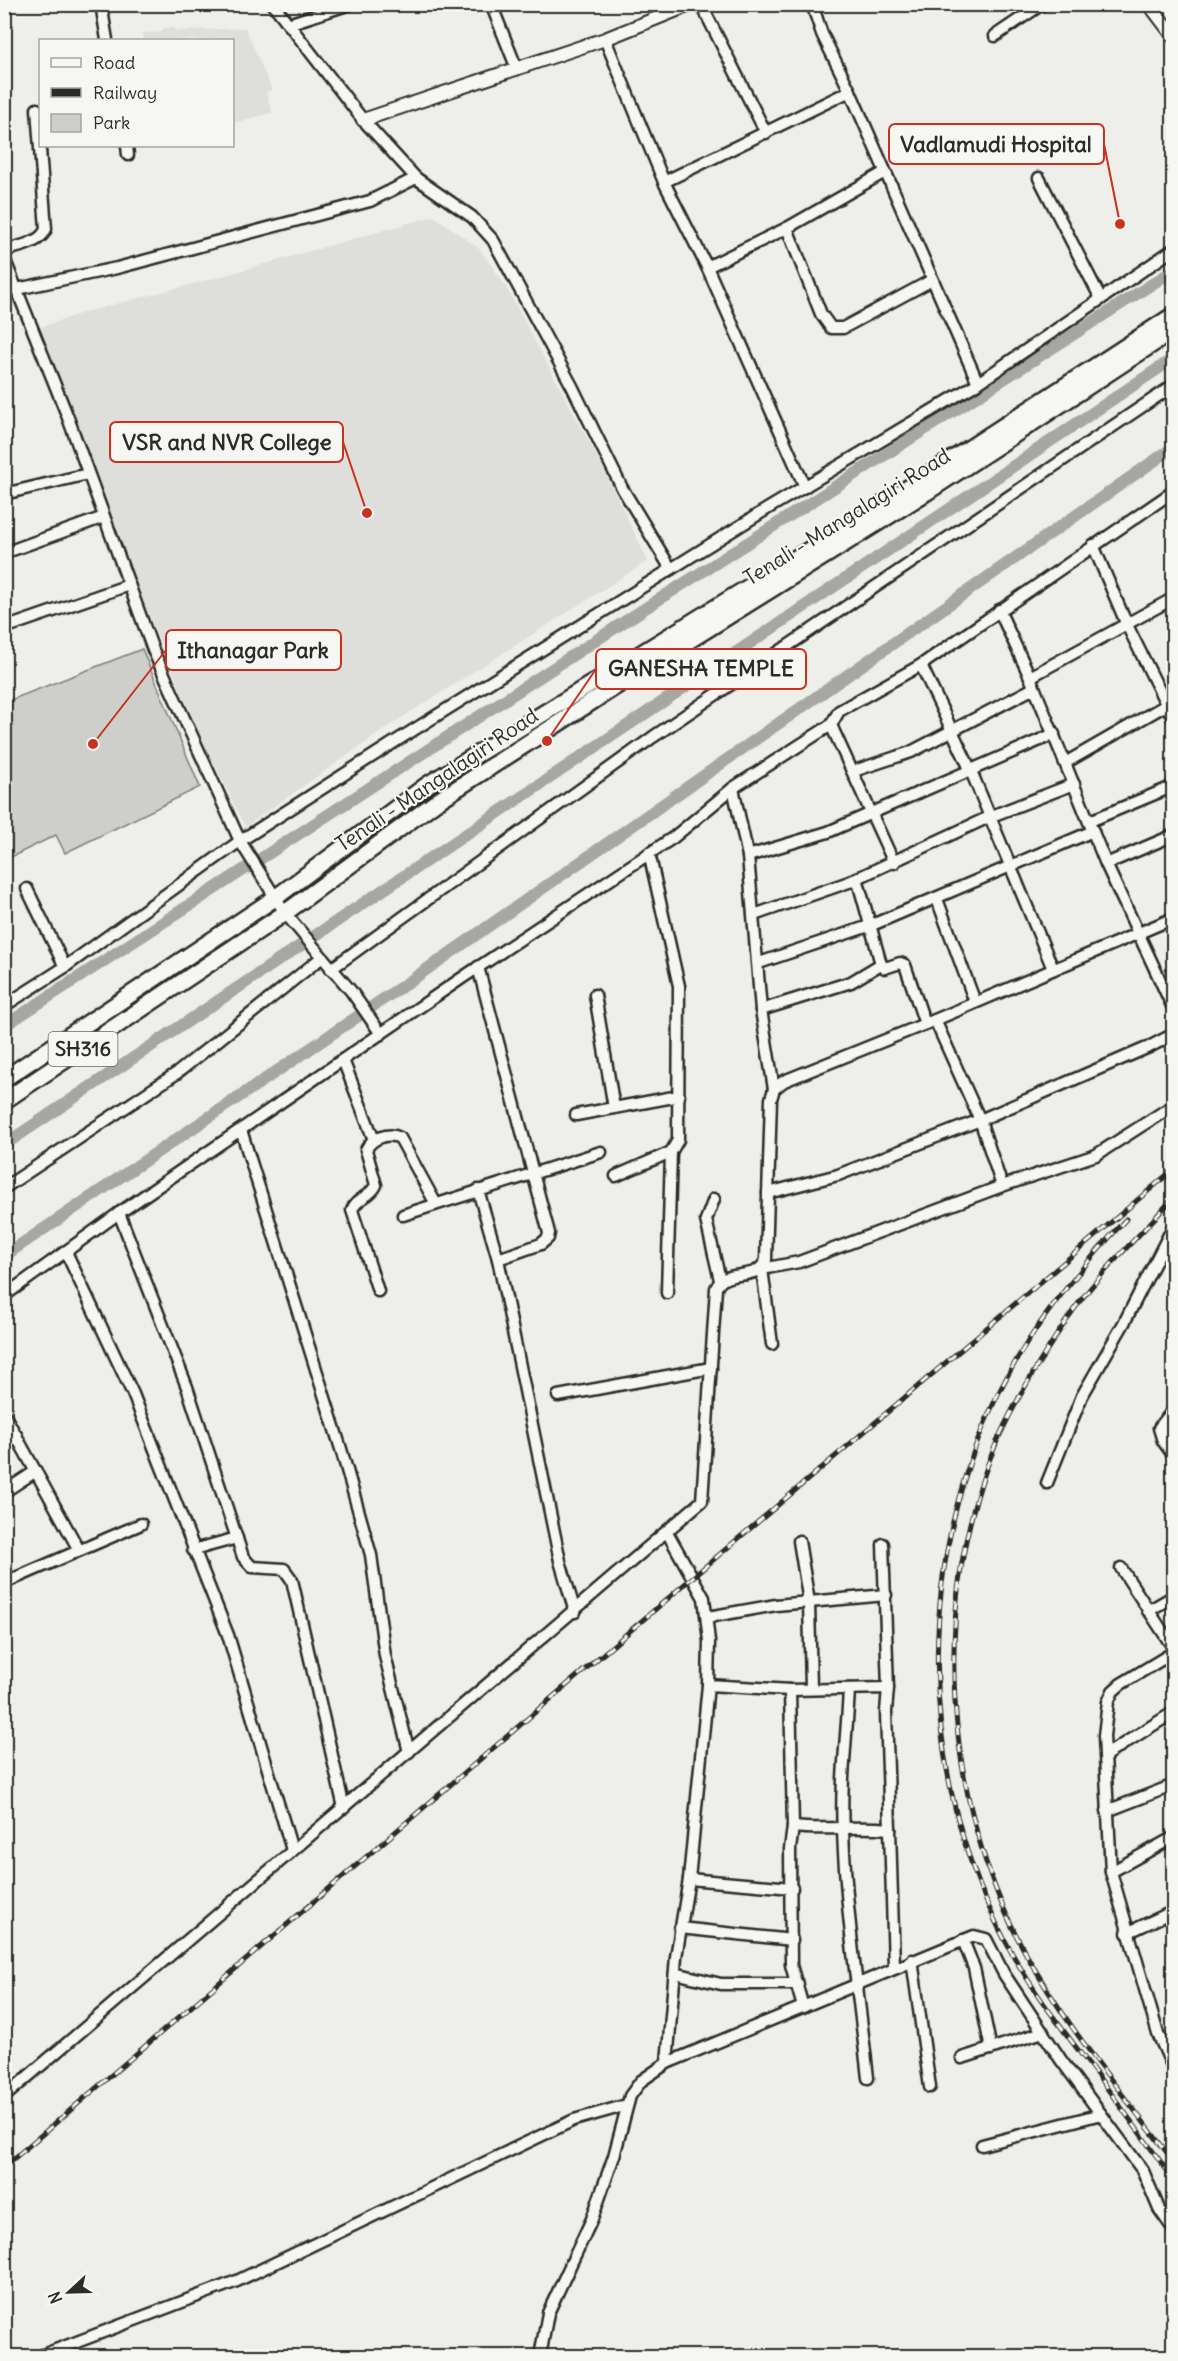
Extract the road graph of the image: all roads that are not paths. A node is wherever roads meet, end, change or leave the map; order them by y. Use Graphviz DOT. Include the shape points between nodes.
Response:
graph roads {
  1 [pos="101,4"];
  2 [pos="273,4"];
  3 [pos="350,4"];
  4 [pos="491,4"];
  5 [pos="692,4"];
  6 [pos="701,4"];
  7 [pos="812,4"];
  8 [pos="1042,4"];
  9 [pos="1149,4"];
  10 [pos="288,24"];
  11 [pos="995,36"];
  12 [pos="1173,37"];
  13 [pos="107,39"];
  14 [pos="605,39"];
  15 [pos="517,69"];
  16 [pos="850,91"];
  17 [pos="37,109"];
  18 [pos="363,120"];
  19 [pos="765,133"];
  20 [pos="39,136"];
  21 [pos="40,147"];
  22 [pos="885,172"];
  23 [pos="416,178"];
  24 [pos="1039,178"];
  25 [pos="664,182"];
  26 [pos="787,228"];
  27 [pos="1173,249"];
  28 [pos="4,251"];
  29 [pos="4,258"];
  30 [pos="706,267"];
  31 [pos="932,280"];
  32 [pos="17,289"];
  33 [pos="1101,299"];
  34 [pos="1173,315"];
  35 [pos="1173,330"];
  36 [pos="978,383"];
  37 [pos="1173,385"];
  38 [pos="88,474"];
  39 [pos="805,487"];
  40 [pos="1173,491"];
  41 [pos="4,494"];
  42 [pos="104,517"];
  43 [pos="1093,545"];
  44 [pos="4,554"];
  45 [pos="672,570"];
  46 [pos="129,585"];
  47 [pos="1173,598"];
  48 [pos="999,610"];
  49 [pos="13,625"];
  50 [pos="1127,625"];
  51 [pos="921,665"];
  52 [pos="1032,682"];
  53 [pos="1170,702"];
  54 [pos="1173,720"];
  55 [pos="831,725"];
  56 [pos="953,731"];
  57 [pos="1054,734"];
  58 [pos="1065,763"];
  59 [pos="854,771"];
  60 [pos="971,771"];
  61 [pos="1074,784"];
  62 [pos="1173,786"];
  63 [pos="733,788"];
  64 [pos="873,814"];
  65 [pos="989,817"];
  66 [pos="1091,826"];
  67 [pos="1173,835"];
  68 [pos="240,842"];
  69 [pos="649,853"];
  70 [pos="748,856"];
  71 [pos="894,863"];
  72 [pos="1106,864"];
  73 [pos="1012,866"];
  74 [pos="857,878"];
  75 [pos="27,889"];
  76 [pos="271,892"];
  77 [pos="937,899"];
  78 [pos="285,913"];
  79 [pos="754,915"];
  80 [pos="1173,918"];
  81 [pos="872,925"];
  82 [pos="1138,932"];
  83 [pos="321,958"];
  84 [pos="759,963"];
  85 [pos="881,964"];
  86 [pos="65,967"];
  87 [pos="478,967"];
  88 [pos="331,969"];
  89 [pos="1053,969"];
  90 [pos="595,995"];
  91 [pos="975,1002"];
  92 [pos="4,1006"];
  93 [pos="761,1010"];
  94 [pos="1173,1010"];
  95 [pos="930,1022"];
  96 [pos="381,1034"];
  97 [pos="1173,1034"];
  98 [pos="343,1060"];
  99 [pos="4,1079"];
  100 [pos="774,1089"];
  101 [pos="679,1096"];
  102 [pos="4,1101"];
  103 [pos="1173,1105"];
  104 [pos="614,1108"];
  105 [pos="576,1115"];
  106 [pos="981,1120"];
  107 [pos="241,1130"];
  108 [pos="374,1140"];
  109 [pos="601,1152"];
  110 [pos="671,1152"];
  111 [pos="533,1173"];
  112 [pos="616,1176"];
  113 [pos="1002,1186"];
  114 [pos="4,1188"];
  115 [pos="478,1190"];
  116 [pos="768,1193"];
  117 [pos="714,1198"];
  118 [pos="435,1204"];
  119 [pos="119,1213"];
  120 [pos="403,1215"];
  121 [pos="1173,1224"];
  122 [pos="66,1252"];
  123 [pos="498,1259"];
  124 [pos="762,1269"];
  125 [pos="720,1280"];
  126 [pos="378,1291"];
  127 [pos="667,1293"];
  128 [pos="4,1296"];
  129 [pos="772,1344"];
  130 [pos="711,1368"];
  131 [pos="558,1396"];
  132 [pos="1173,1408"];
  133 [pos="4,1414"];
  134 [pos="17,1436"];
  135 [pos="4,1445"];
  136 [pos="1173,1456"];
  137 [pos="36,1472"];
  138 [pos="1047,1484"];
  139 [pos="4,1492"];
  140 [pos="141,1524"];
  141 [pos="667,1532"];
  142 [pos="237,1538"];
  143 [pos="799,1541"];
  144 [pos="883,1544"];
  145 [pos="79,1550"];
  146 [pos="193,1550"];
  147 [pos="1121,1568"];
  148 [pos="4,1583"];
  149 [pos="886,1594"];
  150 [pos="1173,1596"];
  151 [pos="809,1602"];
  152 [pos="1148,1611"];
  153 [pos="575,1612"];
  154 [pos="708,1617"];
  155 [pos="1173,1651"];
  156 [pos="708,1685"];
  157 [pos="811,1688"];
  158 [pos="888,1688"];
  159 [pos="790,1689"];
  160 [pos="849,1689"];
  161 [pos="1173,1712"];
  162 [pos="409,1752"];
  163 [pos="1106,1755"];
  164 [pos="1173,1785"];
  165 [pos="344,1808"];
  166 [pos="1107,1811"];
  167 [pos="793,1827"];
  168 [pos="842,1828"];
  169 [pos="890,1829"];
  170 [pos="1173,1838"];
  171 [pos="292,1850"];
  172 [pos="1111,1872"];
  173 [pos="689,1879"];
  174 [pos="792,1887"];
  175 [pos="1173,1911"];
  176 [pos="680,1928"];
  177 [pos="1127,1933"];
  178 [pos="792,1940"];
  179 [pos="963,1940"];
  180 [pos="912,1960"];
  181 [pos="894,1967"];
  182 [pos="675,1973"];
  183 [pos="858,1983"];
  184 [pos="798,1984"];
  185 [pos="803,2007"];
  186 [pos="1042,2032"];
  187 [pos="1169,2048"];
  188 [pos="991,2049"];
  189 [pos="962,2058"];
  190 [pos="667,2063"];
  191 [pos="1173,2070"];
  192 [pos="868,2078"];
  193 [pos="930,2087"];
  194 [pos="4,2097"];
  195 [pos="627,2104"];
  196 [pos="1101,2114"];
  197 [pos="982,2145"];
  198 [pos="1173,2230"];
  199 [pos="40,2356"];
  200 [pos="540,2356"];
  1 -- 13 [label="street"];
  2 -- 10 [label="street"];
  3 -- 10 [label="street"];
  4 -- 15 [label="street"];
  5 -- 14 [label="street"];
  6 -- 19 [label="street"];
  7 -- 16 [label="street"];
  8 -- 11 [label="street"];
  9 -- 12 [label="street"];
  10 -- 18 [label="street"];
  14 -- 15 [label="street"];
  14 -- 25 [label="street"];
  15 -- 18 [label="street"];
  16 -- 19 [label="street"];
  16 -- 22 [label="street"];
  17 -- 20 [label="street"];
  18 -- 23 [label="street"];
  19 -- 25 [label="street"];
  21 -- 28 [label="street" via="46,229 34,241"];
  22 -- 26 [label="street"];
  22 -- 31 [label="street"];
  23 -- 32 [label="street" via="370,201 117,268"];
  23 -- 45 [label="street" via="472,217 493,240 622,488"];
  24 -- 33 [label="street"];
  25 -- 30 [label="street"];
  26 -- 30 [label="street"];
  26 -- 31 [label="street" via="821,314 831,328 843,328"];
  27 -- 33 [label="street"];
  29 -- 32 [label="street"];
  30 -- 39 [label="street"];
  31 -- 36 [label="street"];
  32 -- 38 [label="street"];
  33 -- 36 [label="street"];
  34 -- 76 [label="main road, Tenali - Mangalagiri Road / SH316" via="879,507 427,785"];
  35 -- 78 [label="main road, Tenali - Mangalagiri Road / SH316" via="927,492 436,802"];
  36 -- 39 [label="street"];
  37 -- 88 [label="street" via="652,737"];
  38 -- 41 [label="street"];
  38 -- 42 [label="street"];
  39 -- 45 [label="street"];
  40 -- 43 [label="street"];
  42 -- 44 [label="street"];
  42 -- 46 [label="street"];
  43 -- 48 [label="street"];
  43 -- 50 [label="street"];
  45 -- 68 [label="street"];
  46 -- 49 [label="street"];
  46 -- 68 [label="street" via="153,650"];
  47 -- 50 [label="street"];
  48 -- 51 [label="street"];
  48 -- 52 [label="street"];
  50 -- 52 [label="street"];
  50 -- 53 [label="street"];
  51 -- 55 [label="street" via="839,711"];
  51 -- 56 [label="street"];
  52 -- 56 [label="street"];
  52 -- 57 [label="street"];
  53 -- 54 [label="street"];
  53 -- 58 [label="street"];
  55 -- 59 [label="street"];
  55 -- 63 [label="street"];
  56 -- 59 [label="street" via="911,752"];
  56 -- 60 [label="street"];
  57 -- 58 [label="street"];
  57 -- 60 [label="street"];
  58 -- 61 [label="street"];
  59 -- 64 [label="street"];
  60 -- 64 [label="street"];
  60 -- 65 [label="street"];
  61 -- 65 [label="street"];
  61 -- 66 [label="street"];
  62 -- 66 [label="street"];
  63 -- 69 [label="street"];
  63 -- 70 [label="street"];
  64 -- 70 [label="street"];
  64 -- 71 [label="street"];
  65 -- 71 [label="street"];
  65 -- 73 [label="street"];
  66 -- 72 [label="street"];
  66 -- 73 [label="street"];
  67 -- 72 [label="street"];
  68 -- 76 [label="street"];
  68 -- 86 [label="street"];
  69 -- 87 [label="street"];
  69 -- 101 [label="street" via="679,986"];
  70 -- 79 [label="street"];
  71 -- 74 [label="street"];
  72 -- 82 [label="street"];
  73 -- 77 [label="street"];
  73 -- 89 [label="street"];
  74 -- 79 [label="street"];
  74 -- 81 [label="street"];
  75 -- 86 [label="street"];
  76 -- 78 [label="street"];
  76 -- 99 [label="main road, Tenali - Mangalagiri Road / SH316"];
  77 -- 81 [label="street"];
  77 -- 91 [label="street"];
  78 -- 83 [label="street"];
  78 -- 102 [label="main road, Tenali - Mangalagiri Road / SH316"];
  79 -- 84 [label="street"];
  80 -- 82 [label="street"];
  81 -- 84 [label="street"];
  81 -- 85 [label="street"];
  82 -- 89 [label="street"];
  82 -- 94 [label="street"];
  83 -- 88 [label="street"];
  83 -- 114 [label="street" via="177,1073"];
  84 -- 93 [label="street"];
  85 -- 93 [label="street" via="851,982"];
  85 -- 95 [label="street" via="885,968 905,965"];
  86 -- 92 [label="street"];
  87 -- 96 [label="street"];
  87 -- 111 [label="street"];
  88 -- 96 [label="street"];
  89 -- 91 [label="street"];
  90 -- 104 [label="street"];
  91 -- 95 [label="street"];
  93 -- 100 [label="street"];
  95 -- 100 [label="street" via="784,1081"];
  95 -- 106 [label="street"];
  96 -- 98 [label="street"];
  97 -- 106 [label="street"];
  98 -- 107 [label="street"];
  98 -- 108 [label="street"];
  100 -- 116 [label="street"];
  101 -- 104 [label="street"];
  101 -- 110 [label="street" via="678,1140"];
  103 -- 113 [label="street" via="1096,1155"];
  104 -- 105 [label="street"];
  106 -- 113 [label="street"];
  106 -- 116 [label="street" via="838,1175"];
  107 -- 119 [label="street"];
  107 -- 162 [label="street" via="341,1449 370,1555 385,1656"];
  108 -- 118 [label="street" via="389,1135 400,1138"];
  108 -- 126 [label="street" via="366,1150 376,1185 352,1210"];
  109 -- 111 [label="street"];
  110 -- 112 [label="street"];
  110 -- 127 [label="street"];
  111 -- 115 [label="street"];
  111 -- 123 [label="street" via="548,1238"];
  113 -- 124 [label="street" via="799,1262"];
  115 -- 118 [label="street"];
  115 -- 123 [label="street"];
  116 -- 124 [label="street" via="766,1260"];
  117 -- 125 [label="street" via="706,1220"];
  118 -- 120 [label="street"];
  119 -- 122 [label="street"];
  119 -- 142 [label="street" via="187,1387"];
  121 -- 138 [label="street" via="1082,1396"];
  122 -- 128 [label="street"];
  122 -- 146 [label="street" via="133,1394"];
  123 -- 153 [label="street" via="560,1561"];
  124 -- 125 [label="street"];
  124 -- 129 [label="street"];
  125 -- 130 [label="street" via="716,1288"];
  130 -- 131 [label="street"];
  130 -- 141 [label="street" via="702,1501"];
  132 -- 136 [label="street" via="1159,1428"];
  133 -- 134 [label="street"];
  134 -- 135 [label="street"];
  134 -- 137 [label="street"];
  137 -- 139 [label="street"];
  137 -- 145 [label="street"];
  140 -- 145 [label="street"];
  141 -- 153 [label="street"];
  141 -- 154 [label="street" via="704,1598"];
  142 -- 146 [label="street"];
  142 -- 165 [label="street" via="247,1564 285,1569 292,1580"];
  143 -- 151 [label="street"];
  144 -- 149 [label="street"];
  145 -- 148 [label="street"];
  146 -- 171 [label="street" via="232,1646"];
  147 -- 152 [label="street"];
  149 -- 151 [label="street"];
  149 -- 158 [label="street"];
  150 -- 152 [label="street"];
  151 -- 154 [label="street"];
  151 -- 157 [label="street"];
  152 -- 155 [label="street"];
  153 -- 162 [label="street"];
  154 -- 156 [label="street"];
  155 -- 163 [label="street" via="1113,1691 1104,1736"];
  156 -- 159 [label="street"];
  156 -- 173 [label="street"];
  157 -- 159 [label="street"];
  157 -- 160 [label="street"];
  158 -- 160 [label="street"];
  158 -- 169 [label="street"];
  159 -- 167 [label="street"];
  160 -- 168 [label="street"];
  161 -- 163 [label="street"];
  162 -- 165 [label="street"];
  163 -- 166 [label="street"];
  164 -- 166 [label="street"];
  165 -- 171 [label="street"];
  166 -- 172 [label="street"];
  167 -- 168 [label="street"];
  167 -- 174 [label="street"];
  168 -- 169 [label="street"];
  168 -- 183 [label="street" via="850,1939"];
  169 -- 181 [label="street"];
  170 -- 172 [label="street"];
  171 -- 194 [label="street"];
  172 -- 177 [label="street"];
  173 -- 174 [label="street"];
  173 -- 176 [label="street"];
  174 -- 178 [label="street"];
  175 -- 177 [label="street"];
  176 -- 178 [label="street"];
  176 -- 182 [label="street"];
  177 -- 187 [label="street"];
  178 -- 184 [label="street" via="791,1965"];
  179 -- 180 [label="street"];
  179 -- 186 [label="street" via="974,1936 986,1939"];
  179 -- 188 [label="street" via="974,1968"];
  180 -- 181 [label="street"];
  180 -- 193 [label="street"];
  181 -- 183 [label="street"];
  182 -- 184 [label="street" via="721,1983"];
  182 -- 190 [label="street"];
  183 -- 185 [label="street"];
  183 -- 192 [label="street"];
  184 -- 185 [label="street"];
  185 -- 190 [label="street"];
  186 -- 188 [label="street"];
  186 -- 196 [label="street"];
  187 -- 191 [label="street"];
  188 -- 189 [label="street"];
  190 -- 195 [label="street" via="634,2088"];
  195 -- 199 [label="street" via="574,2120 237,2281"];
  195 -- 200 [label="street" via="592,2219 548,2313"];
  196 -- 197 [label="street"];
  196 -- 198 [label="street" via="1143,2171"];
}
